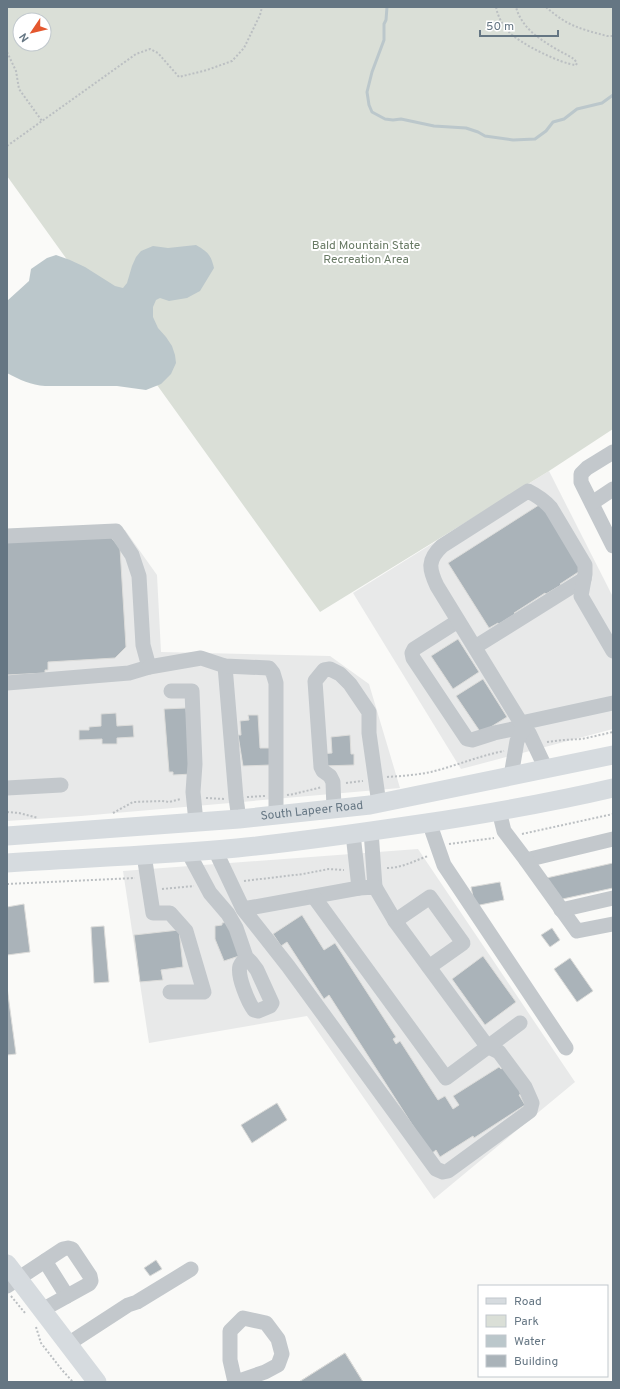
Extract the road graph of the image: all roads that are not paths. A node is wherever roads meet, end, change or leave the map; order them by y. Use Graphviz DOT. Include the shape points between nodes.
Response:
graph roads {
  1 [pos="613,452"];
  2 [pos="613,489"];
  3 [pos="592,503"];
  4 [pos="609,526"];
  5 [pos="7,536"];
  6 [pos="613,546"];
  7 [pos="584,579"];
  8 [pos="458,620"];
  9 [pos="475,647"];
  10 [pos="613,650"];
  11 [pos="225,666"];
  12 [pos="149,667"];
  13 [pos="7,683"];
  14 [pos="171,691"];
  15 [pos="613,703"];
  16 [pos="522,727"];
  17 [pos="613,755"];
  18 [pos="546,769"];
  19 [pos="511,776"];
  20 [pos="61,784"];
  21 [pos="7,788"];
  22 [pos="613,788"];
  23 [pos="379,804"];
  24 [pos="334,809"];
  25 [pos="498,812"];
  26 [pos="276,815"];
  27 [pos="239,819"];
  28 [pos="109,821"];
  29 [pos="196,822"];
  30 [pos="429,822"];
  31 [pos="362,833"];
  32 [pos="613,839"];
  33 [pos="9,841"];
  34 [pos="215,850"];
  35 [pos="188,852"];
  36 [pos="144,855"];
  37 [pos="102,857"];
  38 [pos="526,860"];
  39 [pos="7,863"];
  40 [pos="375,887"];
  41 [pos="360,888"];
  42 [pos="314,897"];
  43 [pos="613,898"];
  44 [pos="243,909"];
  45 [pos="561,910"];
  46 [pos="395,921"];
  47 [pos="613,924"];
  48 [pos="246,958"];
  49 [pos="429,967"];
  50 [pos="170,992"];
  51 [pos="520,1023"];
  52 [pos="487,1046"];
  53 [pos="566,1048"];
  54 [pos="45,1261"];
  55 [pos="191,1269"];
  56 [pos="10,1281"];
  57 [pos="67,1296"];
  58 [pos="34,1317"];
  59 [pos="68,1344"];
  60 [pos="97,1382"];
  1 -- 3 [label="lane" via="581,474 581,482"];
  2 -- 3 [label="lane"];
  3 -- 4 [label="lane"];
  4 -- 6 [label="lane"];
  5 -- 12 [label="lane" via="116,531 132,554 139,576 143,645"];
  7 -- 8 [label="lane" via="585,565 551,508 545,500 528,491 434,553 430,565 432,576"];
  7 -- 9 [label="lane"];
  7 -- 10 [label="lane" via="582,596"];
  8 -- 9 [label="lane"];
  8 -- 16 [label="lane" via="414,649 413,658 467,739 472,740"];
  9 -- 16 [label="lane"];
  11 -- 12 [label="lane" via="201,658"];
  11 -- 26 [label="lane" via="269,668 273,673 276,683"];
  11 -- 27 [label="lane"];
  12 -- 13 [label="lane" via="130,673"];
  14 -- 29 [label="lane" via="192,691"];
  15 -- 16 [label="lane"];
  16 -- 18 [label="lane" via="529,733"];
  16 -- 19 [label="lane"];
  17 -- 18 [label="main road, South Lapeer Road"];
  18 -- 19 [label="main road, South Lapeer Road"];
  19 -- 23 [label="main road, South Lapeer Road"];
  20 -- 21 [label="lane"];
  22 -- 25 [label="main road"];
  23 -- 24 [label="main road, South Lapeer Road"];
  23 -- 24 [label="lane" via="369,733 369,712 350,684 330,669 324,670 315,681 321,767 333,782"];
  24 -- 26 [label="main road, South Lapeer Road"];
  25 -- 30 [label="main road"];
  25 -- 38 [label="lane" via="504,831"];
  26 -- 27 [label="main road, South Lapeer Road"];
  27 -- 29 [label="main road, South Lapeer Road"];
  28 -- 29 [label="main road, South Lapeer Road"];
  28 -- 33 [label="main road, South Lapeer Road"];
  28 -- 37 [label="main road"];
  30 -- 31 [label="main road"];
  30 -- 53 [label="lane" via="444,865"];
  31 -- 34 [label="main road"];
  31 -- 40 [label="lane" via="374,868"];
  31 -- 41 [label="lane" via="358,870"];
  32 -- 38 [label="lane"];
  34 -- 35 [label="main road"];
  34 -- 44 [label="lane"];
  35 -- 36 [label="main road"];
  35 -- 48 [label="lane" via="210,893 236,928"];
  36 -- 37 [label="main road"];
  36 -- 50 [label="lane" via="153,913 170,913 186,931 204,992"];
  37 -- 39 [label="main road"];
  38 -- 45 [label="lane"];
  40 -- 41 [label="lane"];
  40 -- 46 [label="lane"];
  41 -- 42 [label="lane"];
  42 -- 44 [label="lane"];
  42 -- 52 [label="lane" via="446,1078"];
  43 -- 45 [label="lane"];
  44 -- 52 [label="lane" via="439,1171 448,1171 530,1111 532,1103 525,1087 499,1052"];
  45 -- 47 [label="lane" via="577,931"];
  46 -- 49 [label="lane"];
  46 -- 49 [label="lane" via="430,897 463,943"];
  49 -- 52 [label="lane"];
  51 -- 52 [label="lane"];
  54 -- 56 [label="lane"];
  54 -- 57 [label="lane"];
  54 -- 57 [label="lane" via="68,1248 72,1249 90,1276 89,1284"];
  55 -- 59 [label="lane" via="128,1305"];
  56 -- 58 [label="main road"];
  57 -- 58 [label="lane"];
  58 -- 59 [label="main road"];
  59 -- 60 [label="main road"];
}
